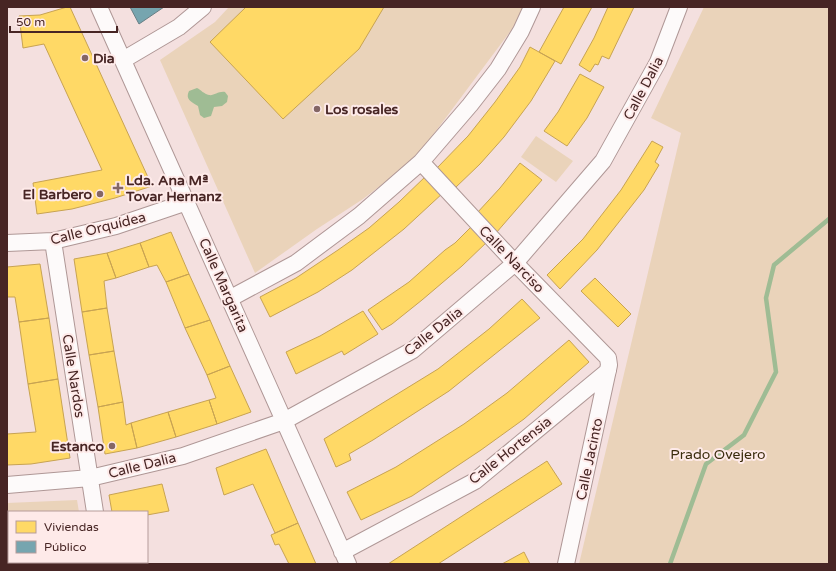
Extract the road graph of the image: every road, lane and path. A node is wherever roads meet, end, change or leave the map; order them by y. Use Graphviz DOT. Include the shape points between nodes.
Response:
graph roads {
  1 [pos="99,7"];
  2 [pos="203,7"];
  3 [pos="532,7"];
  4 [pos="679,7"];
  5 [pos="123,60"];
  6 [pos="421,162"];
  7 [pos="187,202"];
  8 [pos="53,241"];
  9 [pos="7,244"];
  10 [pos="515,263"];
  11 [pos="229,299"];
  12 [pos="605,354"];
  13 [pos="608,371"];
  14 [pos="555,415"];
  15 [pos="284,421"];
  16 [pos="597,421"];
  17 [pos="90,478"];
  18 [pos="7,485"];
  19 [pos="95,511"];
  20 [pos="345,558"];
  21 [pos="566,564"];
  1 -- 5 [label="street, Calle Margarita"];
  2 -- 5 [label="street" via="179,27"];
  3 -- 6 [label="street" via="498,69"];
  4 -- 10 [label="street, Calle Dalia" via="658,62 603,161"];
  5 -- 7 [label="street, Calle Margarita"];
  6 -- 10 [label="street, Calle Narciso"];
  6 -- 11 [label="street" via="359,216 296,263"];
  7 -- 8 [label="street, Calle Orquídea" via="116,226"];
  7 -- 11 [label="street, Calle Margarita"];
  8 -- 9 [label="street, Calle Orquídea"];
  8 -- 17 [label="street, Calle Nardos"];
  10 -- 12 [label="street, Calle Narciso"];
  10 -- 15 [label="street, Calle Dalia" via="413,350"];
  11 -- 15 [label="street, Calle Margarita"];
  12 -- 13 [label="street, Calle Jacinto" via="609,361"];
  13 -- 14 [label="street, Calle Hortensia"];
  13 -- 16 [label="street, Calle Jacinto"];
  14 -- 16 [label="street" via="574,404 584,402 592,406"];
  14 -- 20 [label="street, Calle Hortensia" via="475,480"];
  15 -- 17 [label="street, Calle Dalia" via="183,456"];
  15 -- 20 [label="street, Calle Margarita"];
  16 -- 21 [label="street, Calle Jacinto"];
  17 -- 18 [label="street, Calle Dalia"];
  17 -- 19 [label="street, Calle Nardos"];
}
